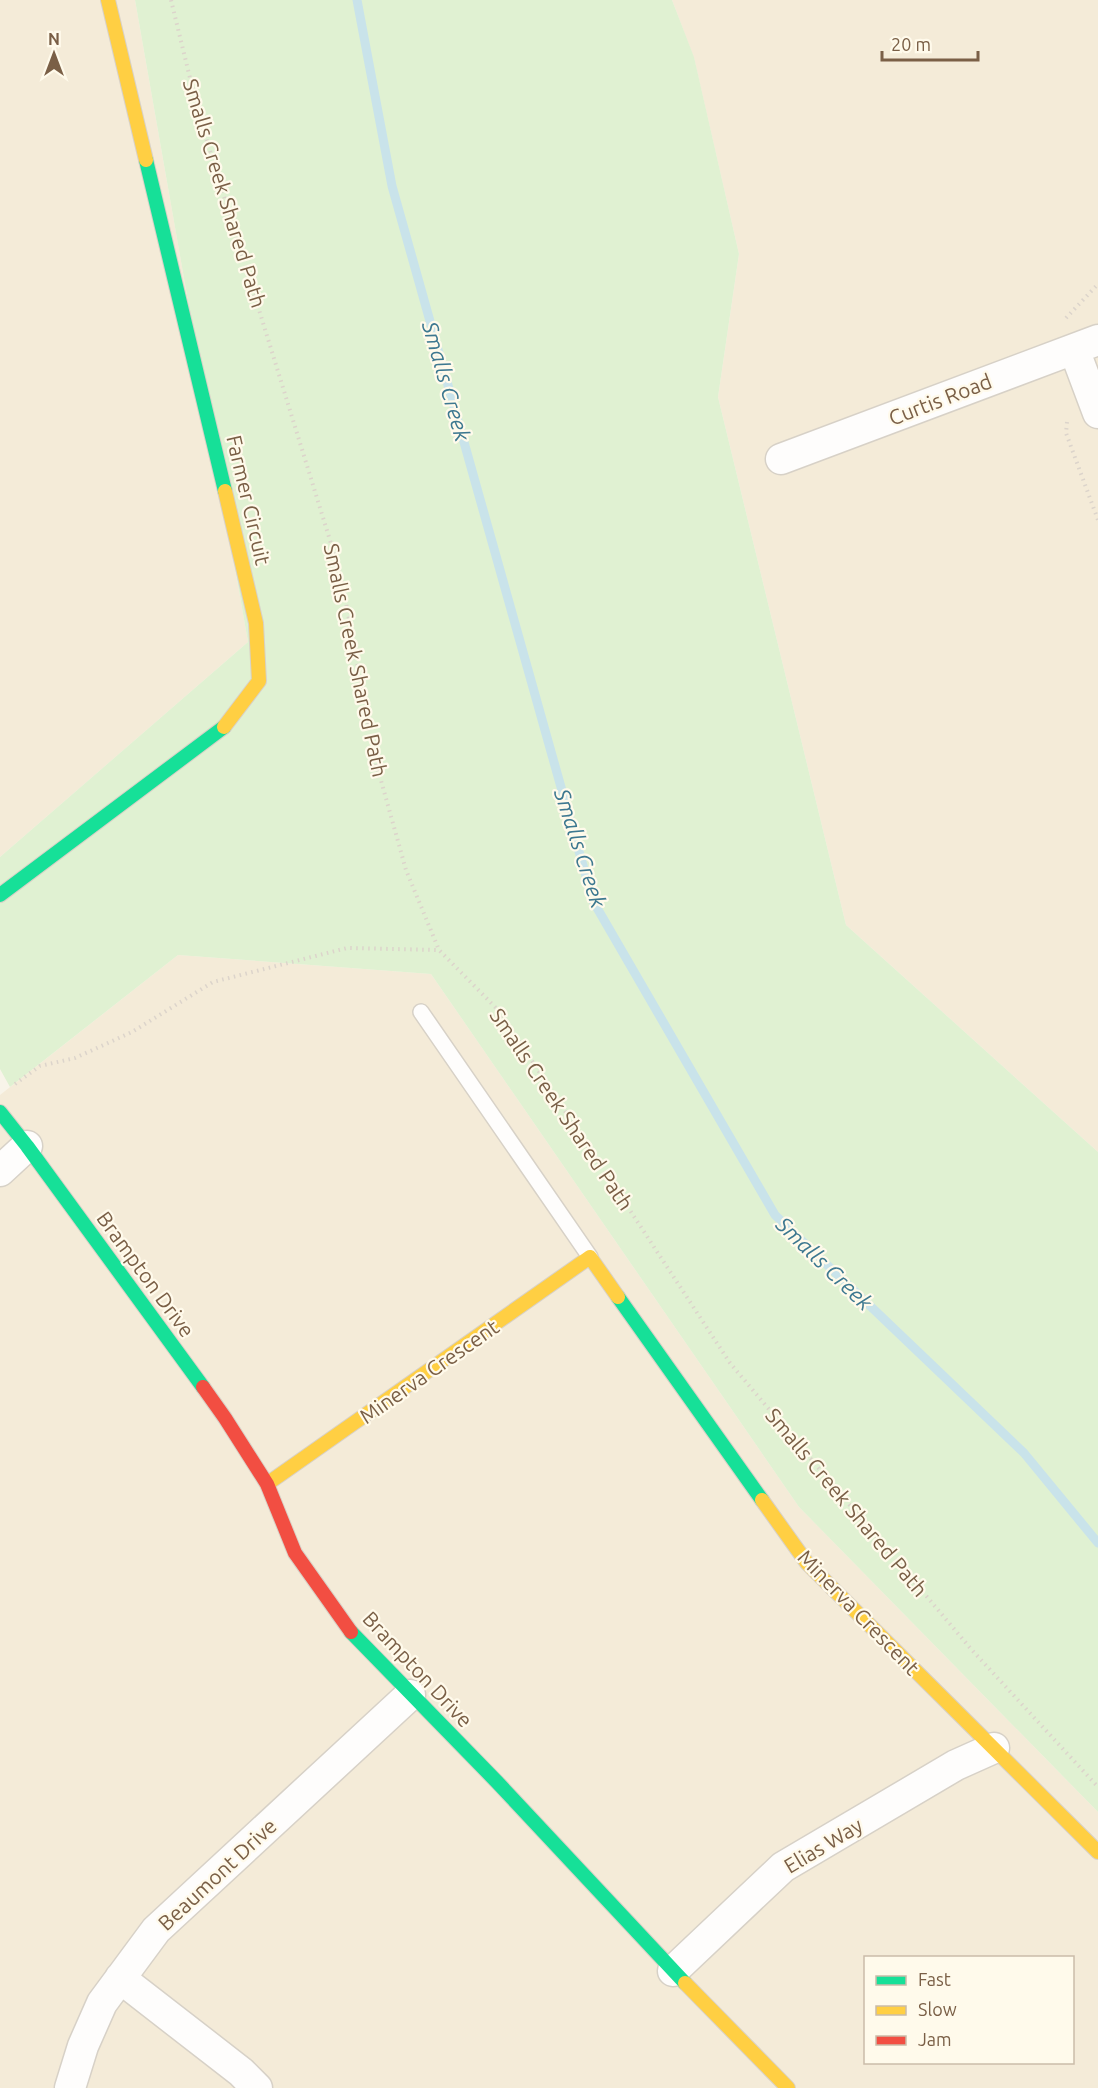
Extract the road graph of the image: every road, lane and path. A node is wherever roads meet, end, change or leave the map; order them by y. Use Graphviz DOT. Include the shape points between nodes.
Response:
graph roads {
  1 [pos="108,0"];
  2 [pos="171,0"];
  3 [pos="1086,344"];
  4 [pos="1095,405"];
  5 [pos="781,459"];
  6 [pos="1098,520"];
  7 [pos="0,896"];
  8 [pos="439,950"];
  9 [pos="421,1012"];
  10 [pos="9,1089"];
  11 [pos="0,1112"];
  12 [pos="27,1146"];
  13 [pos="0,1171"];
  14 [pos="590,1257"];
  15 [pos="267,1484"];
  16 [pos="410,1695"];
  17 [pos="994,1748"];
  18 [pos="1098,1787"];
  19 [pos="1098,1852"];
  20 [pos="673,1971"];
  21 [pos="120,1978"];
  22 [pos="70,2088"];
  23 [pos="257,2088"];
  24 [pos="788,2088"];
  1 -- 7 [label="street, Farmer Circuit" via="256,623 259,681 221,731"];
  2 -- 8 [label="path, Smalls Creek Shared Path" via="199,115 341,576 375,759 406,870"];
  3 -- 4 [label="street"];
  3 -- 5 [label="street, Curtis Road"];
  4 -- 6 [label="path" via="1068,411 1066,433"];
  8 -- 10 [label="path" via="347,948 213,982 132,1032 75,1058 40,1066"];
  8 -- 18 [label="path, Smalls Creek Shared Path" via="500,1012 730,1363 971,1649"];
  9 -- 14 [label="lane, Minerva Crescent"];
  11 -- 12 [label="street, Brampton Drive"];
  12 -- 13 [label="street"];
  12 -- 15 [label="street, Brampton Drive" via="225,1418"];
  14 -- 15 [label="street, Minerva Crescent"];
  14 -- 17 [label="street, Minerva Crescent" via="807,1563"];
  15 -- 16 [label="street, Brampton Drive" via="295,1553 356,1639"];
  16 -- 20 [label="street, Brampton Drive" via="498,1783"];
  16 -- 21 [label="street, Beaumont Drive" via="156,1930"];
  17 -- 19 [label="street, Minerva Crescent"];
  17 -- 20 [label="street, Elias Way" via="956,1765 783,1867"];
  20 -- 24 [label="street, Brampton Drive"];
  21 -- 22 [label="street, Beaumont Drive" via="102,2003"];
  21 -- 23 [label="street"];
}
